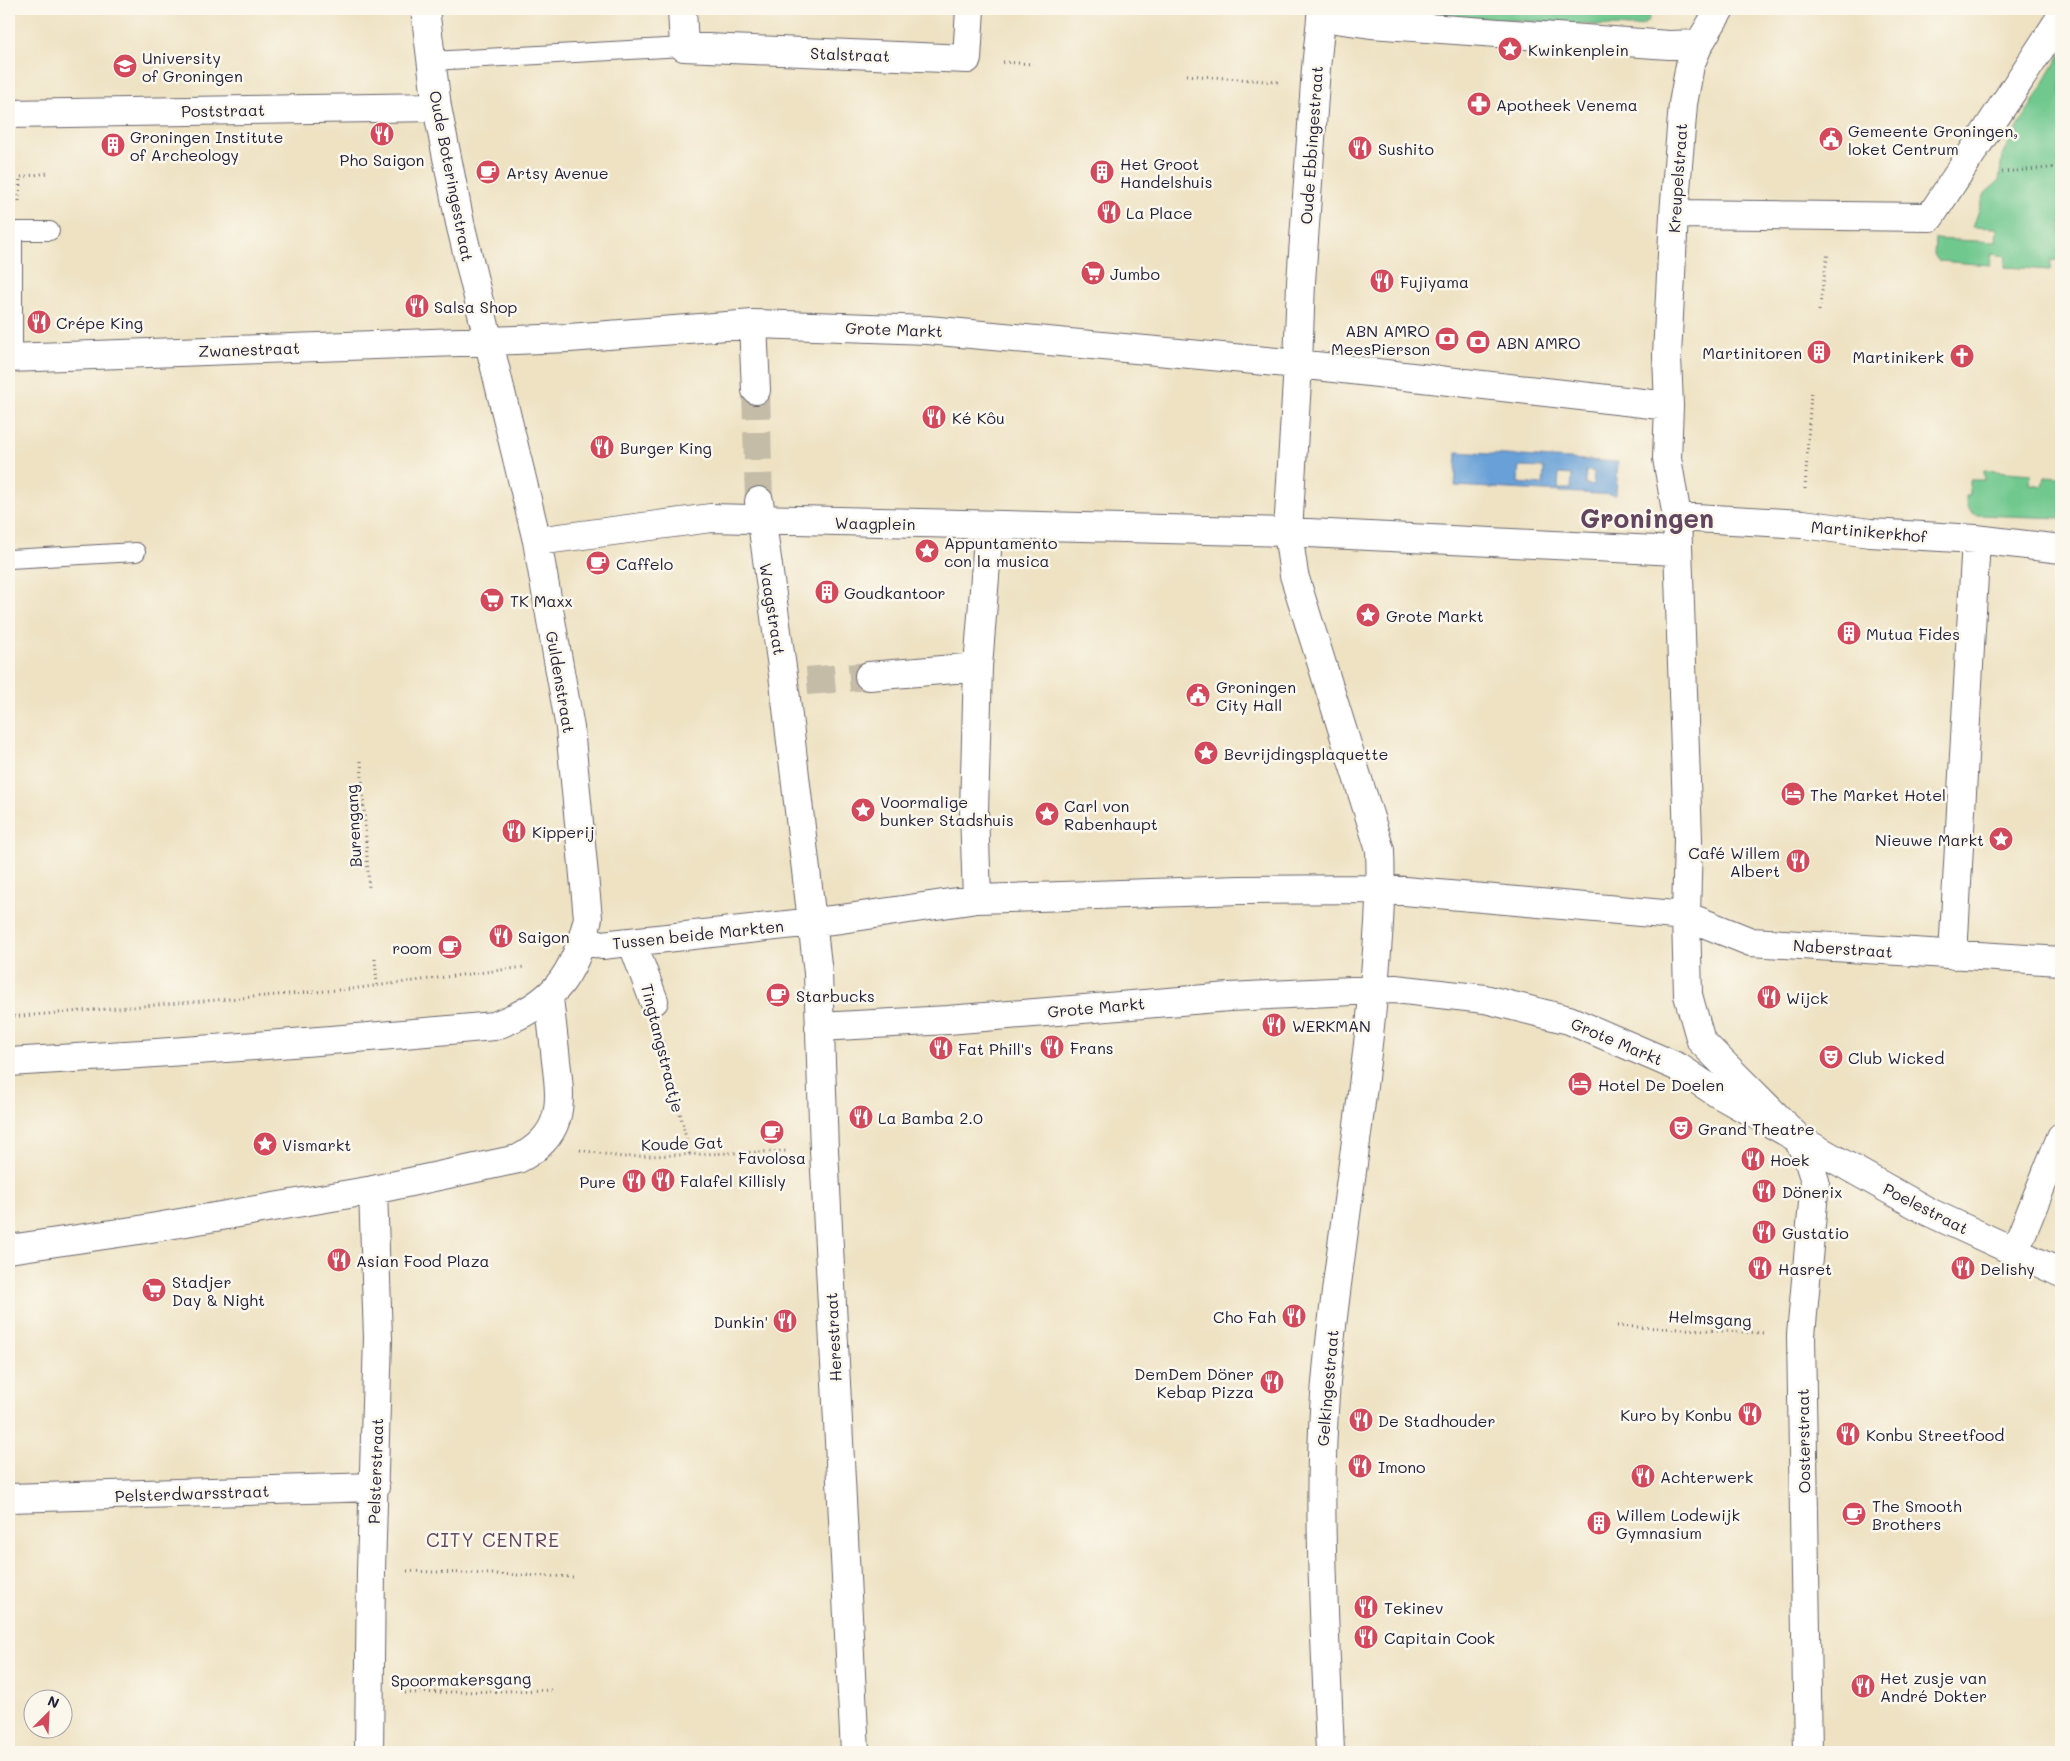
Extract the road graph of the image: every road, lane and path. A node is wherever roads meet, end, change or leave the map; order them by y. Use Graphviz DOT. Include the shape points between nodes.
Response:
graph roads {
  1 [pos="425,9"];
  2 [pos="682,9"];
  3 [pos="970,9"];
  4 [pos="1720,9"];
  5 [pos="1322,13"];
  6 [pos="2061,16"];
  7 [pos="1699,44"];
  8 [pos="684,47"];
  9 [pos="431,61"];
  10 [pos="996,61"];
  11 [pos="1033,64"];
  12 [pos="1187,76"];
  13 [pos="1253,80"];
  14 [pos="436,107"];
  15 [pos="9,114"];
  16 [pos="2061,167"];
  17 [pos="48,173"];
  18 [pos="1959,173"];
  19 [pos="1674,214"];
  20 [pos="1833,216"];
  21 [pos="18,231"];
  22 [pos="50,231"];
  23 [pos="1819,311"];
  24 [pos="752,324"];
  25 [pos="489,341"];
  26 [pos="11,358"];
  27 [pos="1298,364"];
  28 [pos="756,390"];
  29 [pos="1811,392"];
  30 [pos="1669,406"];
  31 [pos="759,510"];
  32 [pos="1677,517"];
  33 [pos="1803,524"];
  34 [pos="989,525"];
  35 [pos="1288,532"];
  36 [pos="1976,539"];
  37 [pos="537,541"];
  38 [pos="2061,549"];
  39 [pos="1677,551"];
  40 [pos="136,552"];
  41 [pos="9,559"];
  42 [pos="978,666"];
  43 [pos="869,676"];
  44 [pos="362,761"];
  45 [pos="369,888"];
  46 [pos="1382,889"];
  47 [pos="977,899"];
  48 [pos="1686,916"];
  49 [pos="813,921"];
  50 [pos="583,939"];
  51 [pos="632,942"];
  52 [pos="1944,954"];
  53 [pos="374,959"];
  54 [pos="2061,961"];
  55 [pos="534,966"];
  56 [pos="377,985"];
  57 [pos="1373,990"];
  58 [pos="549,996"];
  59 [pos="654,1001"];
  60 [pos="9,1017"];
  61 [pos="819,1027"];
  62 [pos="9,1062"];
  63 [pos="1795,1135"];
  64 [pos="2061,1137"];
  65 [pos="543,1143"];
  66 [pos="824,1150"];
  67 [pos="690,1155"];
  68 [pos="372,1190"];
  69 [pos="9,1249"];
  70 [pos="2015,1251"];
  71 [pos="2061,1273"];
  72 [pos="1617,1326"];
  73 [pos="1801,1334"];
  74 [pos="375,1487"];
  75 [pos="9,1498"];
  76 [pos="371,1570"];
  77 [pos="575,1577"];
  78 [pos="554,1690"];
  79 [pos="369,1694"];
  80 [pos="1808,1751"];
  81 [pos="369,1752"];
  82 [pos="854,1752"];
  83 [pos="1330,1752"];
  84 [pos="1478,1752"];
  1 -- 9 [label="street, Oude Boteringestraat"];
  2 -- 8 [label="street"];
  3 -- 8 [label="street, Stalstraat" via="967,59"];
  4 -- 7 [label="street, Kreupelstraat"];
  5 -- 7 [label="street" via="1371,24 1659,45"];
  5 -- 27 [label="street, Oude Ebbingestraat" via="1300,282"];
  6 -- 18 [label="street"];
  7 -- 19 [label="street, Kreupelstraat" via="1690,64 1683,104"];
  8 -- 9 [label="lane, Stalstraat"];
  9 -- 14 [label="street, Oude Boteringestraat"];
  10 -- 11 [label="path"];
  12 -- 13 [label="path"];
  14 -- 15 [label="street, Poststraat"];
  14 -- 25 [label="street, Oude Boteringestraat"];
  16 -- 18 [label="path"];
  17 -- 21 [label="path" via="20,177"];
  18 -- 20 [label="street" via="1930,217"];
  19 -- 20 [label="street"];
  19 -- 30 [label="street, Kreupelstraat" via="1667,356"];
  20 -- 23 [label="path"];
  21 -- 22 [label="lane"];
  21 -- 26 [label="lane" via="14,238"];
  24 -- 25 [label="street, Grote Markt"];
  24 -- 27 [label="street, Grote Markt" via="928,330"];
  24 -- 28 [label="street"];
  25 -- 26 [label="street, Zwanestraat"];
  25 -- 37 [label="street, Guldenstraat"];
  27 -- 30 [label="street, Grote Markt"];
  27 -- 35 [label="street"];
  29 -- 33 [label="path"];
  30 -- 32 [label="street" via="1667,458"];
  31 -- 34 [label="street, Waagplein"];
  31 -- 37 [label="street"];
  31 -- 49 [label="street, Waagstraat" via="796,682"];
  32 -- 33 [label="street, Martinikerkhof"];
  32 -- 39 [label="street"];
  33 -- 36 [label="street, Martinikerkhof" via="1870,533"];
  34 -- 35 [label="street"];
  34 -- 42 [label="street"];
  35 -- 39 [label="street"];
  35 -- 46 [label="street" via="1294,576 1380,850"];
  36 -- 38 [label="street, Martinikerkhof"];
  36 -- 52 [label="street" via="1964,764"];
  37 -- 50 [label="street, Guldenstraat" via="570,728 588,918"];
  39 -- 48 [label="street" via="1688,840"];
  40 -- 41 [label="lane"];
  42 -- 43 [label="street"];
  42 -- 47 [label="street" via="974,812"];
  44 -- 45 [label="path, Burengang"];
  46 -- 47 [label="street, Tussen beide Markten" via="1240,890"];
  46 -- 48 [label="street"];
  46 -- 57 [label="street"];
  47 -- 49 [label="street, Tussen beide Markten"];
  48 -- 52 [label="street, Naberstraat" via="1751,942"];
  48 -- 63 [label="street" via="1688,995 1701,1041"];
  49 -- 51 [label="street, Tussen beide Markten"];
  49 -- 61 [label="street, Herestraat"];
  50 -- 51 [label="street, Tussen beide Markten" via="602,945"];
  50 -- 58 [label="street" via="572,969"];
  51 -- 59 [label="street, Tingtangstraatje"];
  52 -- 54 [label="street"];
  53 -- 56 [label="path"];
  55 -- 56 [label="path"];
  56 -- 60 [label="path"];
  57 -- 61 [label="street, Grote Markt" via="1229,997"];
  57 -- 63 [label="street, Grote Markt" via="1395,989 1485,999 1569,1020 1678,1067 1717,1093"];
  57 -- 83 [label="street, Gelkingestraat" via="1329,1351 1322,1434 1321,1552"];
  58 -- 62 [label="street" via="517,1018 494,1026 324,1042"];
  58 -- 65 [label="street" via="560,1094 559,1113"];
  59 -- 67 [label="path, Tingtangstraatje"];
  61 -- 66 [label="street, Herestraat"];
  63 -- 70 [label="street, Poelestraat" via="1929,1212"];
  63 -- 73 [label="street, Oosterstraat" via="1815,1180"];
  64 -- 70 [label="street"];
  65 -- 67 [label="path, Koude Gat" via="622,1157"];
  65 -- 68 [label="street" via="518,1159"];
  66 -- 67 [label="path, Koude Gat"];
  66 -- 82 [label="street, Herestraat"];
  68 -- 69 [label="street"];
  68 -- 74 [label="street, Pelsterstraat" via="378,1338"];
  70 -- 71 [label="street, Poelestraat"];
  72 -- 73 [label="path, Helmsgang"];
  73 -- 80 [label="street, Oosterstraat"];
  74 -- 75 [label="street, Pelsterdwarsstraat"];
  74 -- 76 [label="street, Pelsterstraat"];
  76 -- 77 [label="path"];
  76 -- 79 [label="street, Pelsterstraat"];
  78 -- 79 [label="path, Spoormakersgang"];
  79 -- 81 [label="street, Pelsterstraat"];
  80 -- 84 [label="path"];
}
